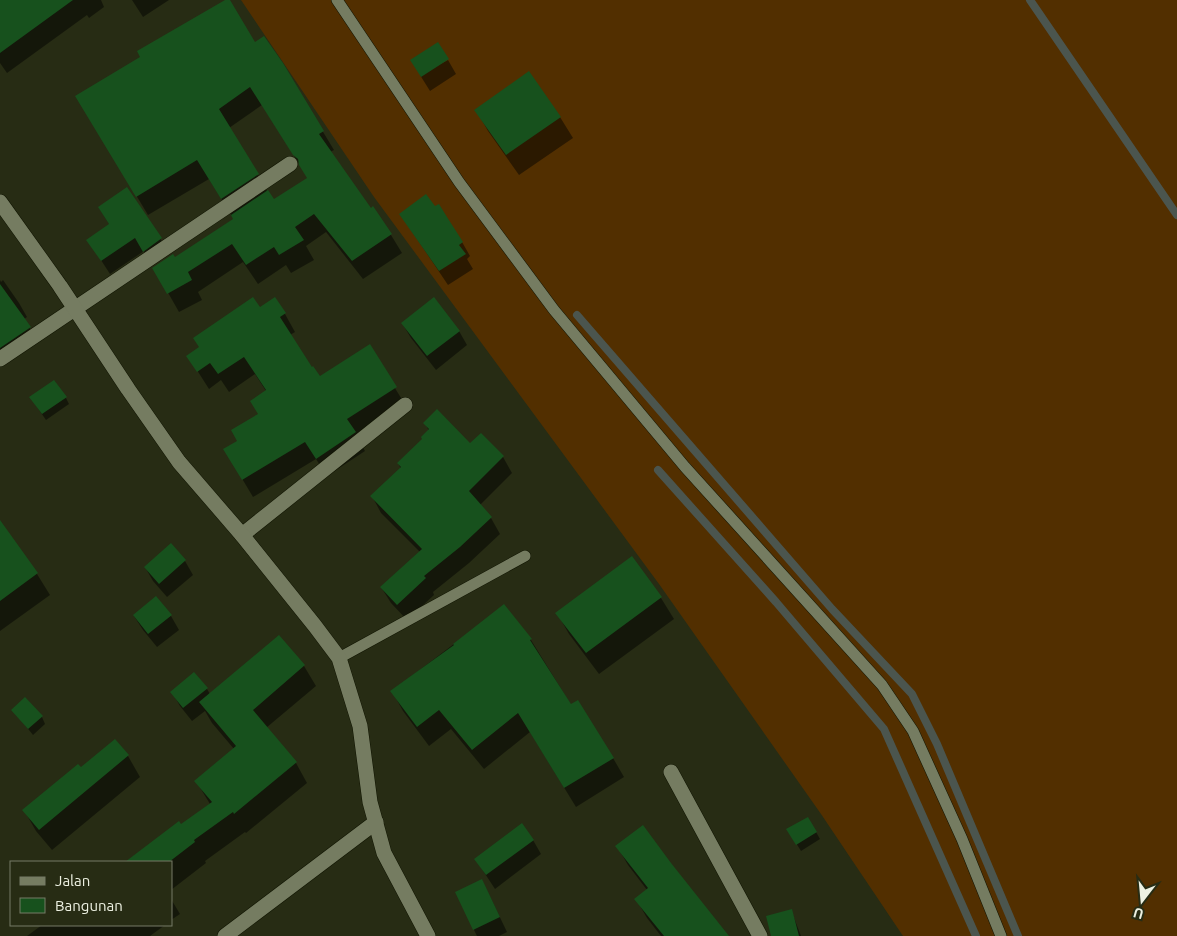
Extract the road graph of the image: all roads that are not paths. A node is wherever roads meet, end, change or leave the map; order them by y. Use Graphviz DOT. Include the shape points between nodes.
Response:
graph roads {
  1 [pos="337,0"];
  2 [pos="290,164"];
  3 [pos="0,202"];
  4 [pos="75,308"];
  5 [pos="0,359"];
  6 [pos="405,405"];
  7 [pos="242,535"];
  8 [pos="525,556"];
  9 [pos="339,658"];
  10 [pos="671,772"];
  11 [pos="376,822"];
  12 [pos="225,936"];
  13 [pos="428,936"];
  14 [pos="760,936"];
  15 [pos="1001,936"];
  1 -- 15 [label="lane" via="459,182 554,310 685,466 882,685 913,731"];
  2 -- 4 [label="street"];
  3 -- 4 [label="street"];
  4 -- 5 [label="street"];
  4 -- 7 [label="street" via="179,462"];
  6 -- 7 [label="street"];
  7 -- 9 [label="street"];
  8 -- 9 [label="lane"];
  9 -- 11 [label="street" via="360,726 370,802"];
  10 -- 14 [label="street"];
  11 -- 12 [label="street"];
  11 -- 13 [label="street" via="384,853"];
}
